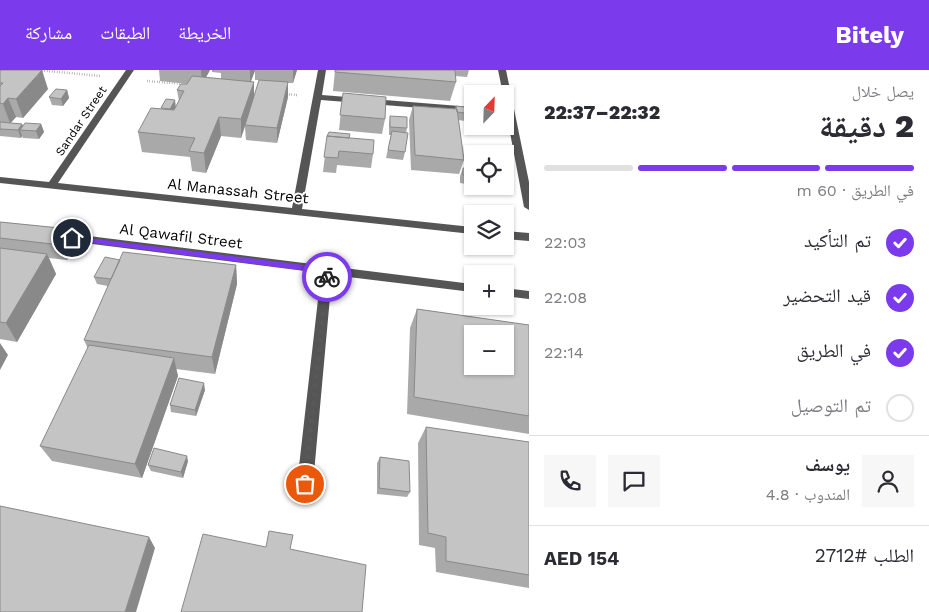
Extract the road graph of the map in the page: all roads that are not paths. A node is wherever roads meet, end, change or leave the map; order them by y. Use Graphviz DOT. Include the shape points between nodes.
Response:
graph roads {
  1 [pos="130,70"];
  2 [pos="322,70"];
  3 [pos="502,70"];
  4 [pos="504,85"];
  5 [pos="318,97"];
  6 [pos="464,109"];
  7 [pos="512,135"];
  8 [pos="0,180"];
  9 [pos="52,185"];
  10 [pos="529,207"];
  11 [pos="296,213"];
  12 [pos="464,230"];
  13 [pos="514,235"];
  14 [pos="49,236"];
  15 [pos="529,237"];
  16 [pos="327,271"];
  17 [pos="464,287"];
  18 [pos="514,293"];
  19 [pos="529,295"];
  20 [pos="305,484"];
  1 -- 9 [label="street, Sandar Street"];
  2 -- 5 [label="street"];
  3 -- 4 [label="street"];
  5 -- 6 [label="street"];
  5 -- 11 [label="street"];
  7 -- 10 [label="street"];
  8 -- 9 [label="street, Al Manassah Street"];
  9 -- 11 [label="street, Al Manassah Street"];
  11 -- 12 [label="street, Al Manassah Street"];
  13 -- 15 [label="street"];
  14 -- 16 [label="street, Al Qawafil Street"];
  16 -- 17 [label="street, Al Qawafil Street"];
  16 -- 20 [label="street"];
  18 -- 19 [label="street"];
}
